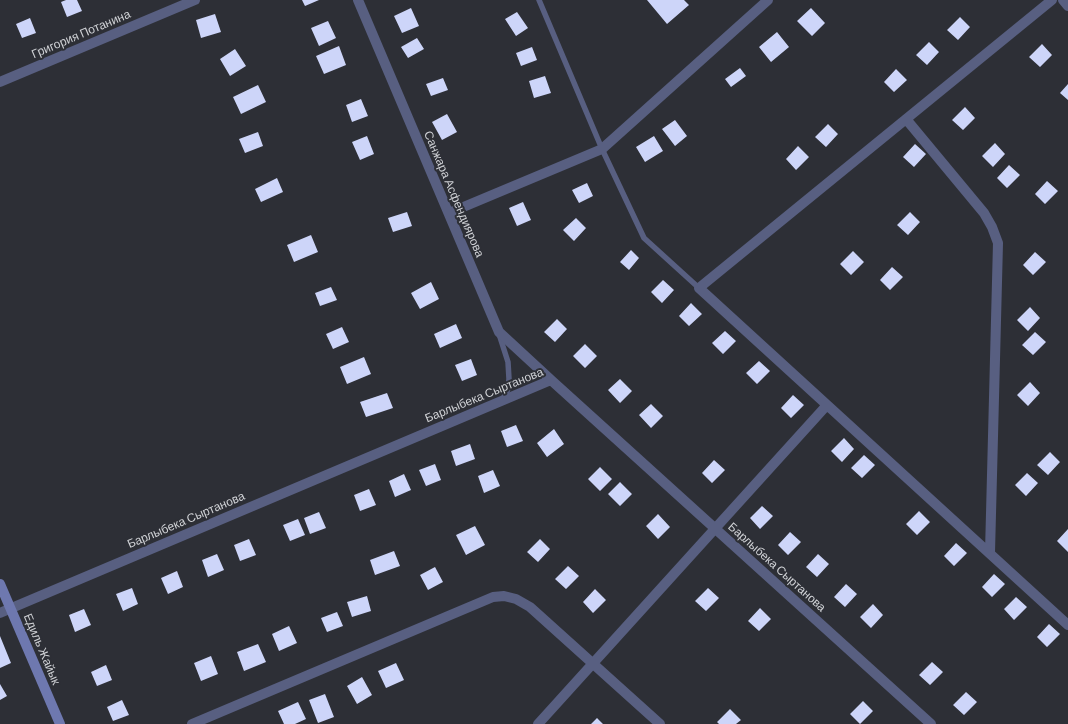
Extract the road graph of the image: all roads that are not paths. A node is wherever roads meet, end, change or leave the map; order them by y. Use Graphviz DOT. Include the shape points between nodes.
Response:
graph roads {
  1 [pos="195,0"];
  2 [pos="358,0"];
  3 [pos="539,0"];
  4 [pos="768,0"];
  5 [pos="1052,0"];
  6 [pos="1063,0"];
  7 [pos="1068,6"];
  8 [pos="0,82"];
  9 [pos="906,119"];
  10 [pos="602,149"];
  11 [pos="449,213"];
  12 [pos="699,288"];
  13 [pos="499,332"];
  14 [pos="551,380"];
  15 [pos="503,400"];
  16 [pos="827,405"];
  17 [pos="715,529"];
  18 [pos="990,552"];
  19 [pos="0,584"];
  20 [pos="11,609"];
  21 [pos="0,613"];
  22 [pos="1068,624"];
  23 [pos="594,664"];
  24 [pos="60,724"];
  25 [pos="192,724"];
  26 [pos="538,724"];
  27 [pos="660,724"];
  28 [pos="931,724"];
  1 -- 8 [label="street, Григория Потанина"];
  2 -- 11 [label="street, Санжара Асфендиярова"];
  3 -- 10 [label="lane"];
  4 -- 10 [label="street"];
  5 -- 9 [label="street"];
  6 -- 7 [label="street"];
  9 -- 12 [label="street"];
  9 -- 18 [label="street" via="984,213 998,243"];
  10 -- 11 [label="street"];
  10 -- 12 [label="lane" via="644,238"];
  11 -- 13 [label="street, Санжара Асфендиярова"];
  12 -- 16 [label="street"];
  13 -- 14 [label="street, Санжара Асфендиярова"];
  13 -- 15 [label="lane" via="509,373 508,389"];
  14 -- 15 [label="street, Барлыбека Сыртанова"];
  14 -- 17 [label="street, Барлыбека Сыртанова"];
  15 -- 20 [label="street, Барлыбека Сыртанова"];
  16 -- 17 [label="street"];
  16 -- 18 [label="street"];
  17 -- 23 [label="street"];
  17 -- 28 [label="street, Барлыбека Сыртанова"];
  18 -- 22 [label="street"];
  19 -- 20 [label="street, Едиль Жайык"];
  20 -- 21 [label="street, Барлыбека Сыртанова"];
  20 -- 24 [label="street, Едиль Жайык"];
  23 -- 25 [label="street" via="530,607 516,599 493,597"];
  23 -- 26 [label="street"];
  23 -- 27 [label="street"];
}
